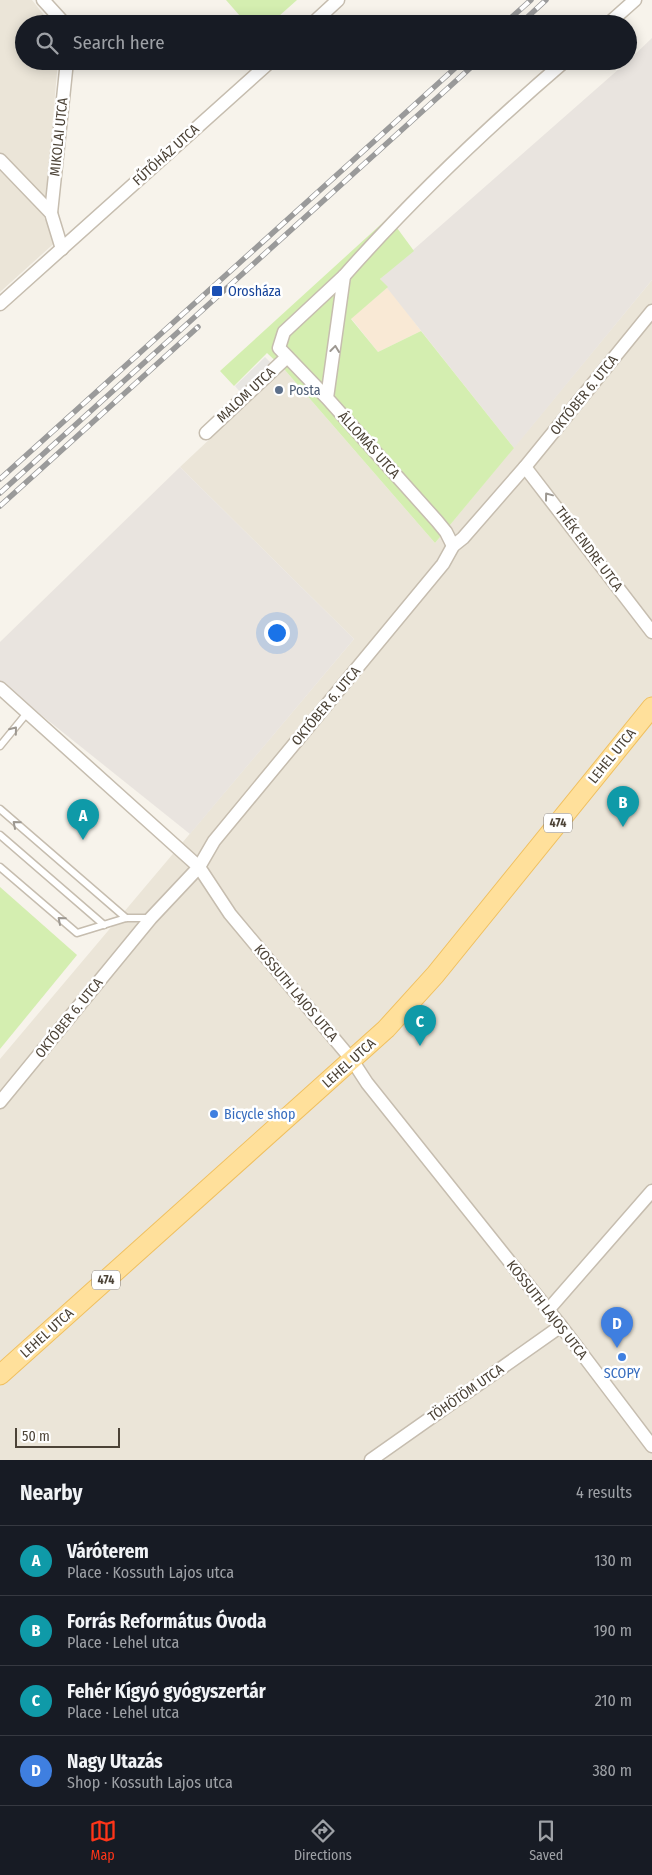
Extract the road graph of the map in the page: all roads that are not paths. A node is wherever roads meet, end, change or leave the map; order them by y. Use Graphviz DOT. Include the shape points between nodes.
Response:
graph roads {
  1 [pos="43,0"];
  2 [pos="338,0"];
  3 [pos="635,0"];
  4 [pos="57,15"];
  5 [pos="322,15"];
  6 [pos="618,15"];
  7 [pos="66,70"];
  8 [pos="260,70"];
  9 [pos="554,70"];
  10 [pos="0,160"];
  11 [pos="51,213"];
  12 [pos="62,249"];
  13 [pos="344,276"];
  14 [pos="0,304"];
  15 [pos="652,311"];
  16 [pos="283,353"];
  17 [pos="327,398"];
  18 [pos="206,433"];
  19 [pos="525,466"];
  20 [pos="453,546"];
  21 [pos="652,632"];
  22 [pos="0,688"];
  23 [pos="652,707"];
  24 [pos="27,713"];
  25 [pos="0,746"];
  26 [pos="0,809"];
  27 [pos="0,836"];
  28 [pos="0,867"];
  29 [pos="199,867"];
  30 [pos="126,918"];
  31 [pos="151,918"];
  32 [pos="104,925"];
  33 [pos="352,1060"];
  34 [pos="0,1102"];
  35 [pos="652,1191"];
  36 [pos="548,1310"];
  37 [pos="561,1326"];
  38 [pos="0,1375"];
  39 [pos="652,1446"];
  40 [pos="371,1460"];
  1 -- 4 [label="street"];
  2 -- 5 [label="street"];
  3 -- 6 [label="street"];
  7 -- 11 [label="street, MIKOLAI UTCA"];
  8 -- 12 [label="street, FŰTŐHÁZ UTCA"];
  9 -- 13 [label="street" via="433,183"];
  10 -- 11 [label="street"];
  11 -- 12 [label="street"];
  12 -- 14 [label="street"];
  13 -- 16 [label="street" via="284,332"];
  17 -- 13 [label="street, one-way"];
  15 -- 19 [label="street, OKTÓBER 6. UTCA"];
  16 -- 17 [label="street, ÁLLOMÁS UTCA"];
  16 -- 18 [label="street, MALOM UTCA"];
  17 -- 20 [label="street, ÁLLOMÁS UTCA" via="442,526"];
  19 -- 20 [label="street, OKTÓBER 6. UTCA"];
  21 -- 19 [label="street, THÉK ENDRE UTCA, one-way"];
  20 -- 29 [label="street, OKTÓBER 6. UTCA" via="438,570 214,841"];
  22 -- 24 [label="street, KOSSUTH LAJOS UTCA"];
  23 -- 33 [label="main road, LEHEL UTCA / 474" via="435,974 386,1029"];
  25 -- 24 [label="lane, one-way"];
  24 -- 29 [label="street, KOSSUTH LAJOS UTCA"];
  30 -- 26 [label="lane, one-way"];
  27 -- 32 [label="lane"];
  32 -- 28 [label="lane, one-way" via="77,933"];
  29 -- 31 [label="street, OKTÓBER 6. UTCA"];
  29 -- 33 [label="street, KOSSUTH LAJOS UTCA" via="230,914"];
  30 -- 31 [label="lane"];
  30 -- 32 [label="lane"];
  31 -- 34 [label="street, OKTÓBER 6. UTCA"];
  33 -- 36 [label="street, KOSSUTH LAJOS UTCA" via="366,1083"];
  33 -- 38 [label="main road, LEHEL UTCA / 474"];
  35 -- 36 [label="street"];
  36 -- 37 [label="street, KOSSUTH LAJOS UTCA"];
  37 -- 39 [label="street, KOSSUTH LAJOS UTCA"];
  37 -- 40 [label="street, TÖHÖTÖM UTCA"];
}
